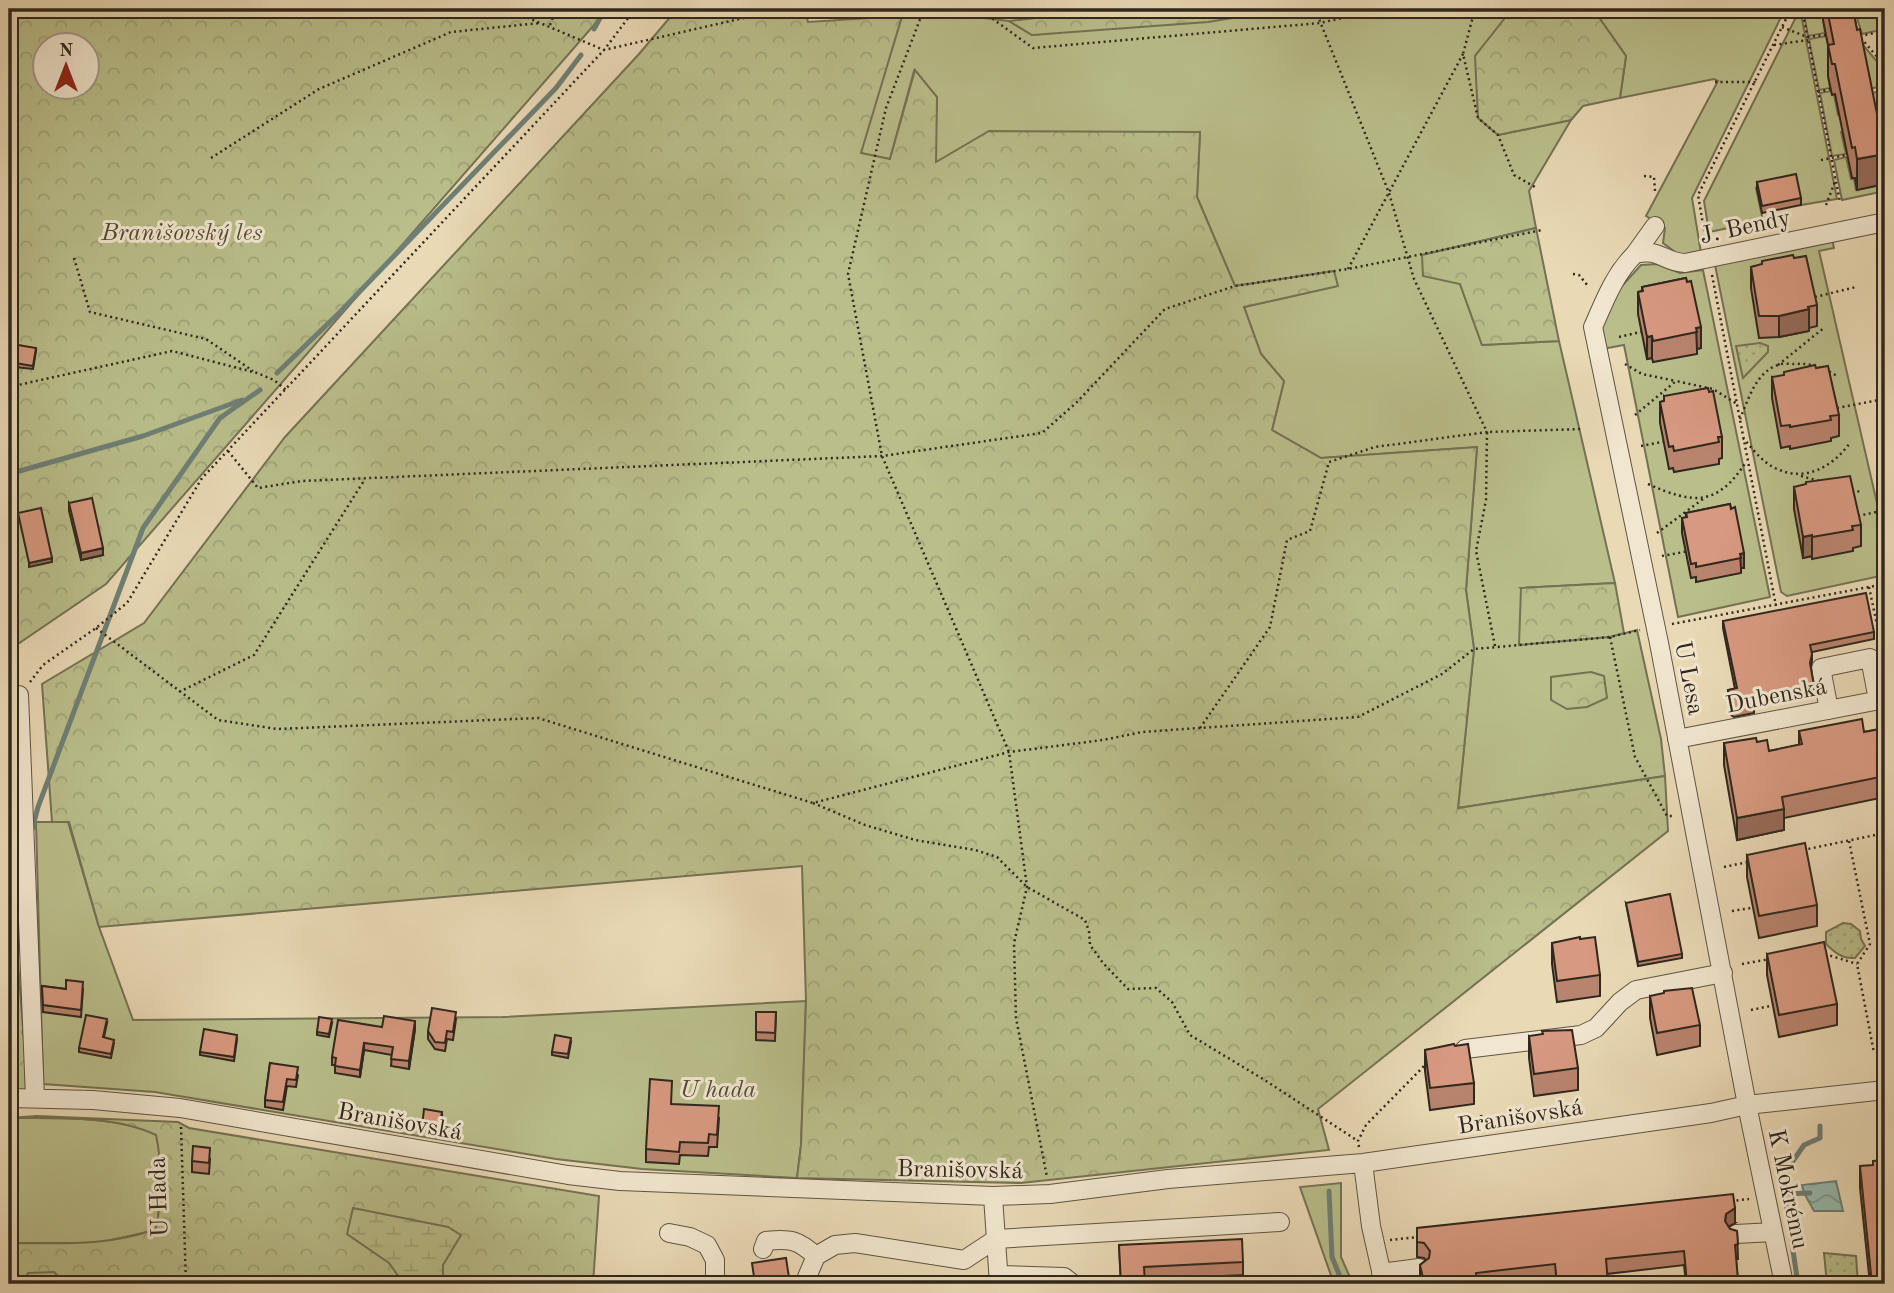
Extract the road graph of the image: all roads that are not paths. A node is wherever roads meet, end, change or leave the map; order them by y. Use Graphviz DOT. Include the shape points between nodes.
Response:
graph roads {
  1 [pos="1885,222"];
  2 [pos="1655,226"];
  3 [pos="1635,254"];
  4 [pos="14,695"];
  5 [pos="1882,699"];
  6 [pos="1829,709"];
  7 [pos="1677,739"];
  8 [pos="1723,973"];
  9 [pos="1465,1049"];
  10 [pos="1885,1090"];
  11 [pos="9,1098"];
  12 [pos="34,1098"];
  13 [pos="1747,1105"];
  14 [pos="1363,1163"];
  15 [pos="993,1196"];
  16 [pos="1280,1222"];
  17 [pos="1773,1232"];
  18 [pos="669,1233"];
  19 [pos="1736,1234"];
  20 [pos="996,1240"];
  21 [pos="763,1250"];
  22 [pos="816,1256"];
  23 [pos="1419,1268"];
  24 [pos="1383,1279"];
  25 [pos="999,1280"];
  26 [pos="715,1284"];
  27 [pos="807,1284"];
  28 [pos="1073,1284"];
  29 [pos="1784,1284"];
  1 -- 3 [label="street, J. Bendy" via="1685,263 1657,252"];
  2 -- 3 [label="street"];
  3 -- 7 [label="street, U Lesa" via="1611,286 1593,327"];
  4 -- 12 [label="street"];
  5 -- 6 [label="street, Dubenská"];
  5 -- 6 [label="street" via="1870,658 1821,668"];
  6 -- 7 [label="street, Dubenská"];
  7 -- 8 [label="street, U Lesa"];
  8 -- 9 [label="street" via="1636,990 1581,1035"];
  8 -- 13 [label="street, U Lesa"];
  10 -- 13 [label="street, Branišovská"];
  11 -- 12 [label="street, Branišovská"];
  12 -- 15 [label="street, Branišovská" via="180,1108 620,1181"];
  13 -- 14 [label="street, Branišovská"];
  13 -- 17 [label="street, K Mokrému"];
  14 -- 15 [label="street, Branišovská"];
  14 -- 24 [label="street"];
  15 -- 20 [label="street"];
  16 -- 20 [label="street"];
  17 -- 19 [label="street"];
  17 -- 29 [label="street, K Mokrému"];
  18 -- 26 [label="street" via="707,1245 715,1260"];
  20 -- 22 [label="street" via="964,1260 855,1243 835,1245"];
  20 -- 25 [label="street"];
  21 -- 22 [label="street" via="766,1241 783,1239 801,1243"];
  22 -- 27 [label="street"];
  23 -- 24 [label="street"];
  25 -- 28 [label="street" via="1064,1278"];
}
